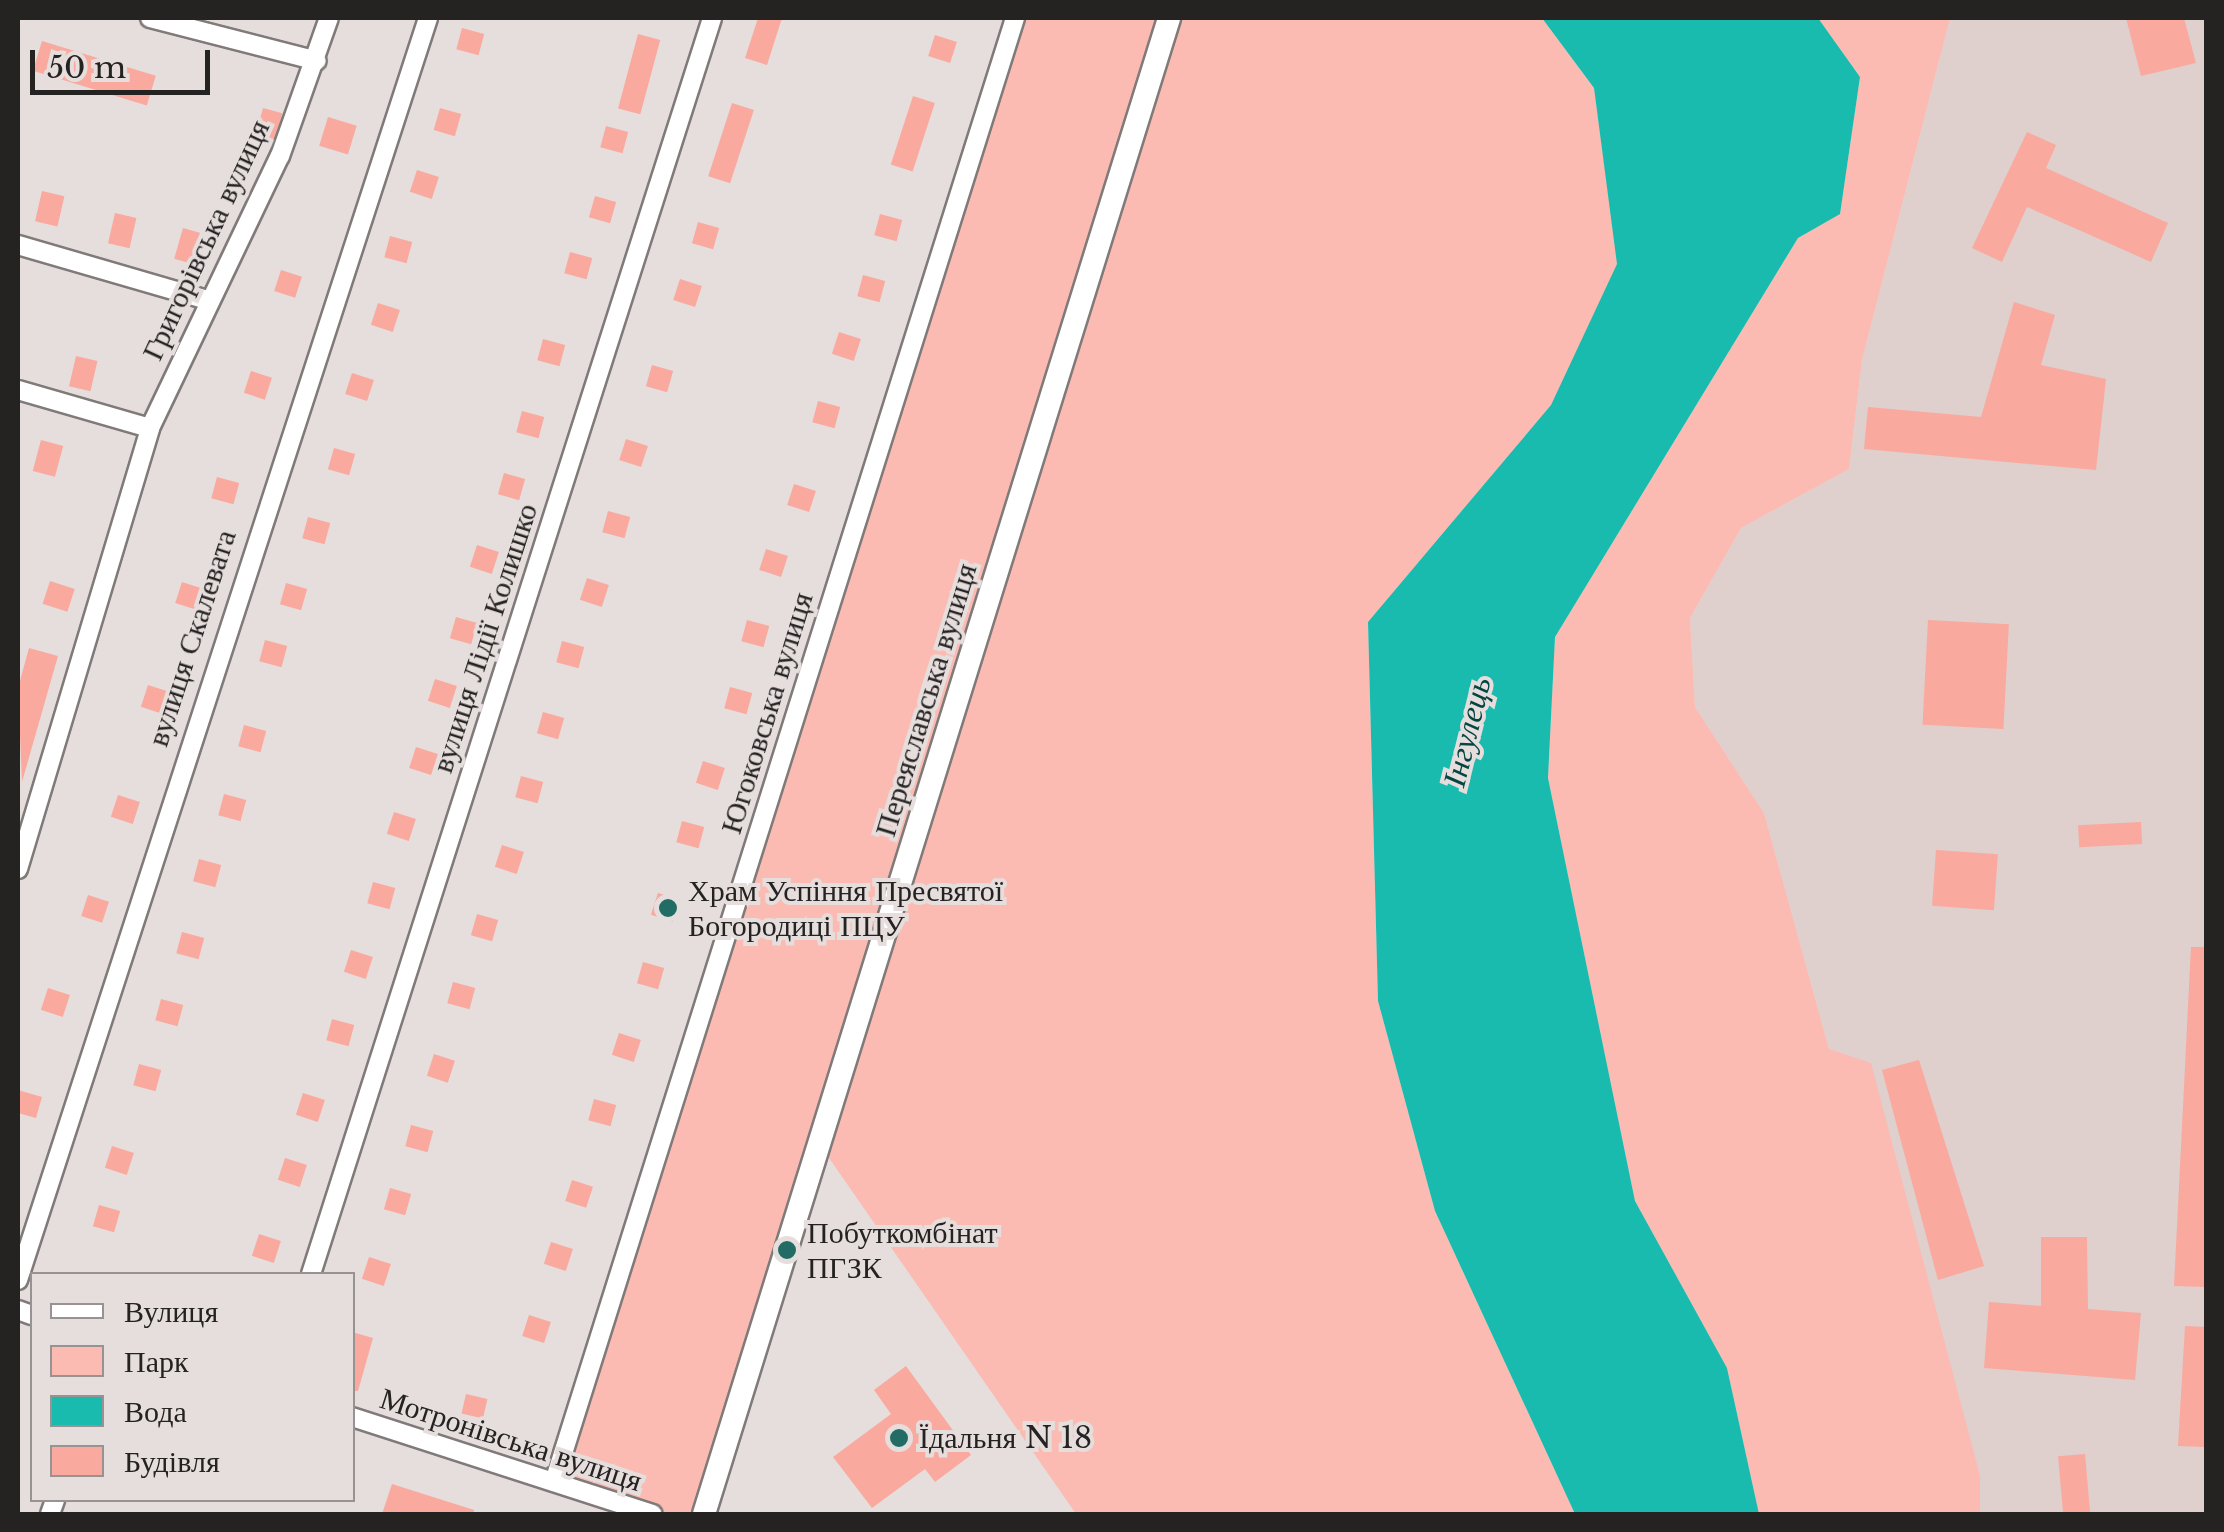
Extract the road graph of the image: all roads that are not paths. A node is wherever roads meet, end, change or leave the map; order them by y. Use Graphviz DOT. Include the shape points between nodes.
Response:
graph roads {
  1 [pos="150,18"];
  2 [pos="329,18"];
  3 [pos="428,18"];
  4 [pos="712,18"];
  5 [pos="1015,18"];
  6 [pos="1169,18"];
  7 [pos="316,61"];
  8 [pos="18,245"];
  9 [pos="204,300"];
  10 [pos="18,390"];
  11 [pos="150,428"];
  12 [pos="18,869"];
  13 [pos="312,1272"];
  14 [pos="18,1280"];
  15 [pos="355,1418"];
  16 [pos="554,1482"];
  17 [pos="652,1514"];
  18 [pos="704,1514"];
  1 -- 7 [label="street"];
  2 -- 7 [label="street, Григорівська вулиця"];
  3 -- 14 [label="street, вулиця Скалевата"];
  4 -- 13 [label="street, вулиця Лідії Колишко"];
  5 -- 16 [label="street, Югоковська вулиця"];
  6 -- 18 [label="street, Переяславська вулиця"];
  7 -- 9 [label="street, Григорівська вулиця" via="248,224"];
  8 -- 9 [label="street"];
  9 -- 11 [label="street, Григорівська вулиця"];
  10 -- 11 [label="street"];
  11 -- 12 [label="street, Григорівська вулиця"];
  15 -- 16 [label="street, Мотронівська вулиця"];
  16 -- 17 [label="street, Мотронівська вулиця"];
}
